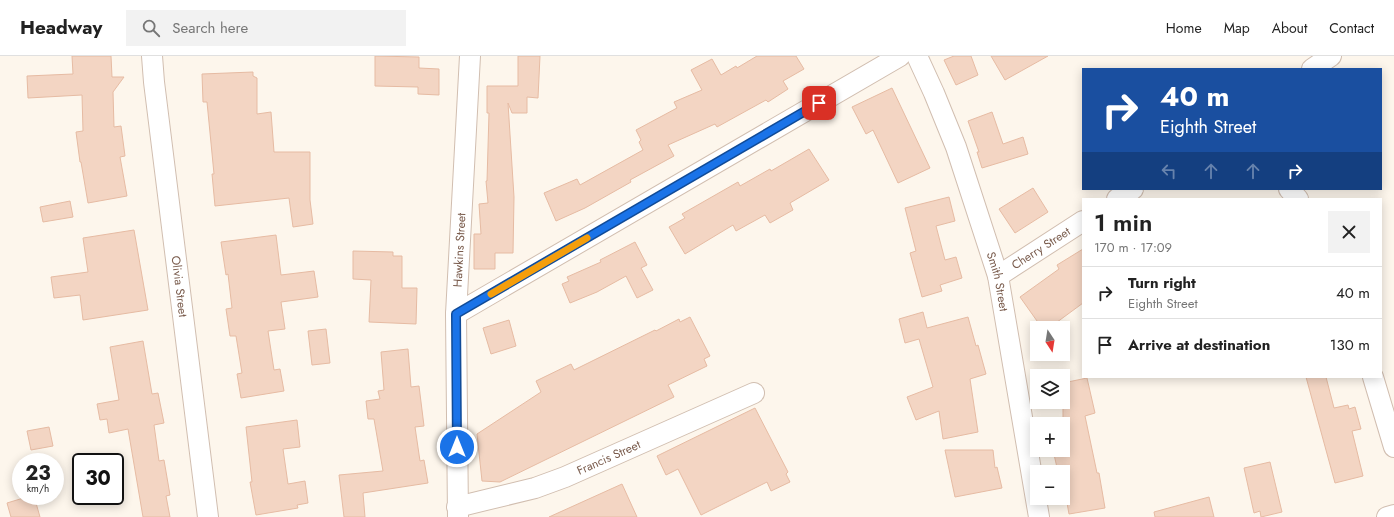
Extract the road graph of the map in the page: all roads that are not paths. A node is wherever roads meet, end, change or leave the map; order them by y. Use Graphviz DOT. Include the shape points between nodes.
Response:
graph roads {
  1 [pos="152,56"];
  2 [pos="470,56"];
  3 [pos="900,56"];
  4 [pos="917,56"];
  5 [pos="1331,56"];
  6 [pos="1313,68"];
  7 [pos="1131,190"];
  8 [pos="1290,190"];
  9 [pos="1119,198"];
  10 [pos="1297,198"];
  11 [pos="1082,222"];
  12 [pos="998,276"];
  13 [pos="456,314"];
  14 [pos="1373,378"];
  15 [pos="754,393"];
  16 [pos="1394,447"];
  17 [pos="458,512"];
  18 [pos="1394,515"];
  19 [pos="208,517"];
  20 [pos="1039,517"];
  21 [pos="1387,517"];
  1 -- 19 [label="street, Olivia Street"];
  2 -- 13 [label="street, Hawkins Street"];
  3 -- 13 [label="street"];
  4 -- 12 [label="street, Smith Street" via="956,147"];
  5 -- 6 [label="street"];
  7 -- 9 [label="street"];
  8 -- 10 [label="street"];
  11 -- 12 [label="street, Cherry Street"];
  12 -- 20 [label="street, Smith Street"];
  13 -- 17 [label="street, Hawkins Street"];
  14 -- 16 [label="street"];
  15 -- 17 [label="street, Francis Street" via="565,477"];
  18 -- 21 [label="street"];
}
